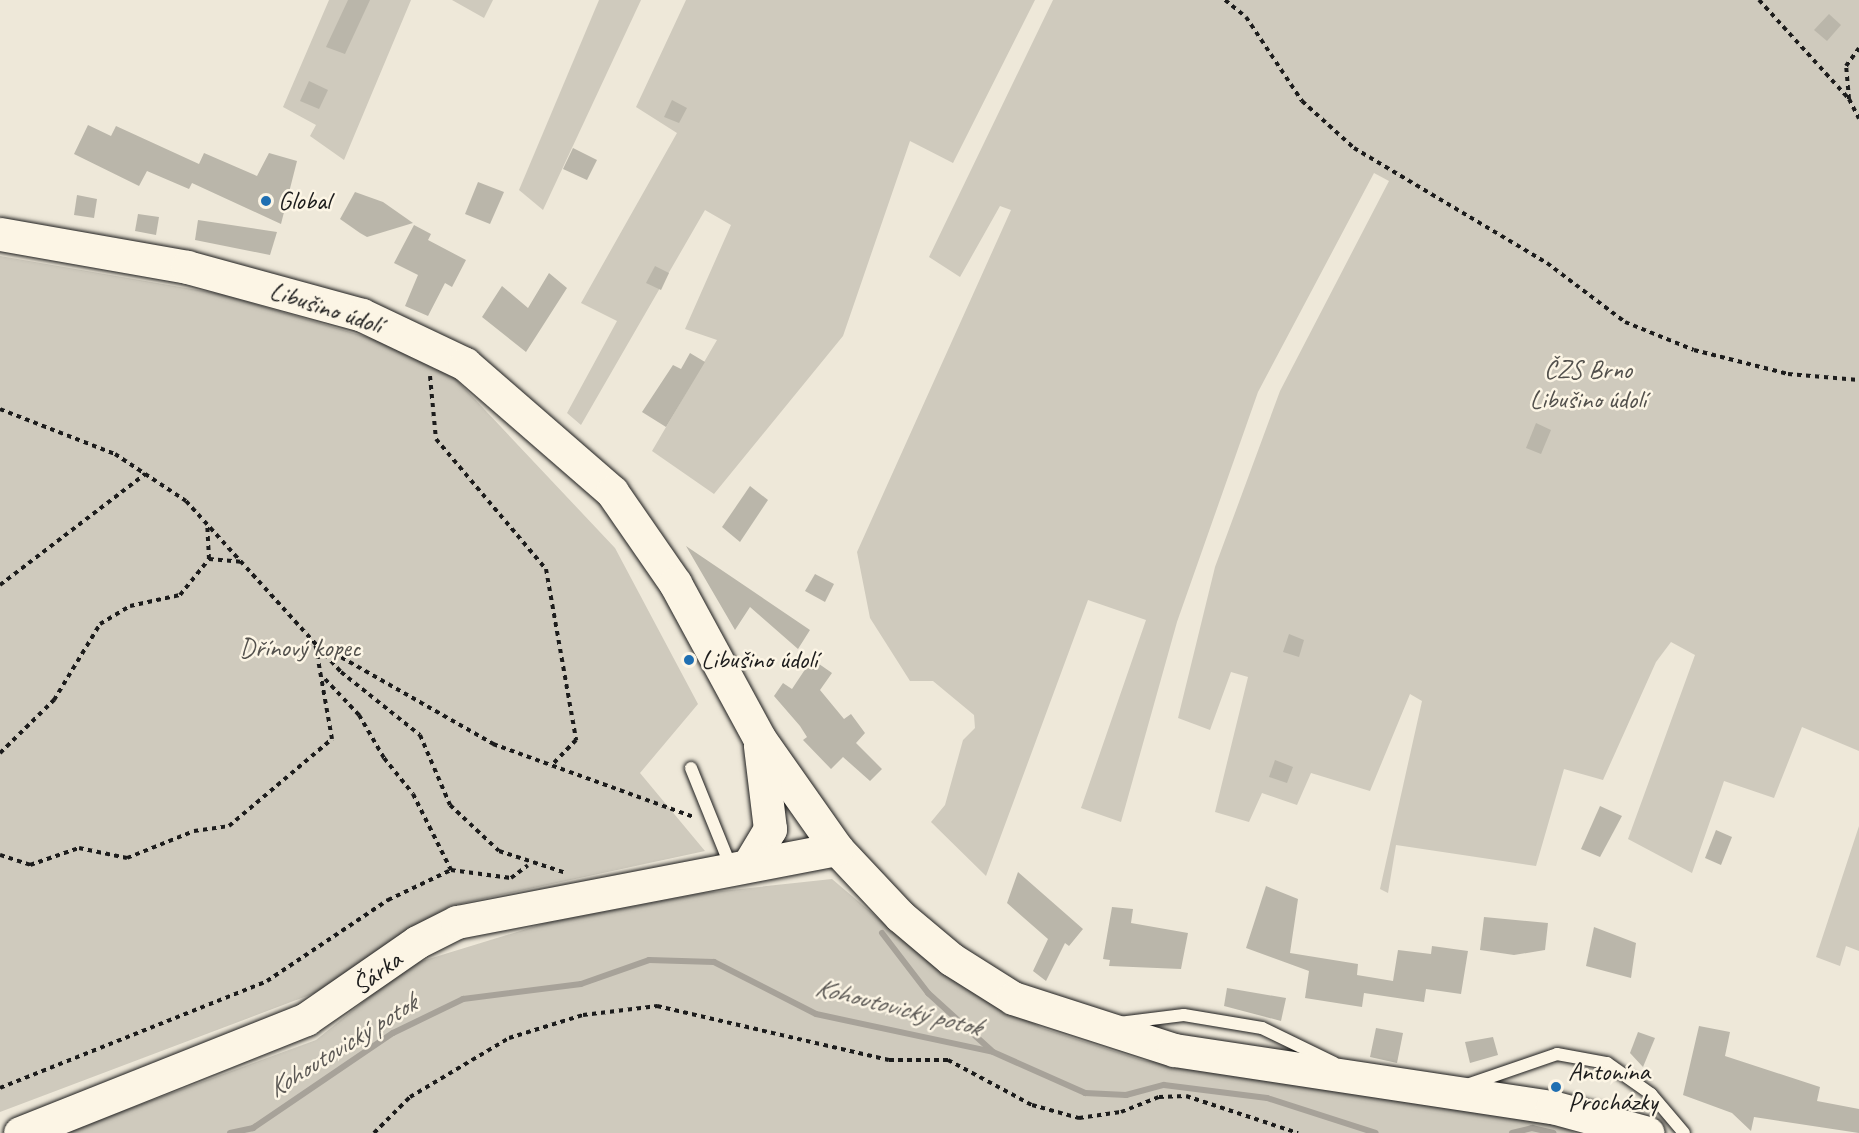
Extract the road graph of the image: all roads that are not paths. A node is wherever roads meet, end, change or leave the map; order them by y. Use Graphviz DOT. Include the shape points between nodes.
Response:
graph roads {
  1 [pos="0,234"];
  2 [pos="759,738"];
  3 [pos="691,768"];
  4 [pos="837,849"];
  5 [pos="740,866"];
  6 [pos="1452,1092"];
  7 [pos="20,1133"];
  8 [pos="1647,1133"];
  9 [pos="1684,1133"];
  1 -- 2 [label="street, Libušino údolí" via="187,267 362,315 465,364 612,492 675,583"];
  2 -- 4 [label="street, Libušino údolí"];
  2 -- 5 [label="street" via="770,829"];
  3 -- 5 [label="lane" via="712,820"];
  4 -- 5 [label="street, Šárka"];
  4 -- 6 [label="street" via="900,916 951,959 1013,998 1094,1028 1174,1050 1365,1082"];
  5 -- 7 [label="street, Šárka" via="457,922 417,942 306,1019"];
  6 -- 8 [label="street" via="1567,1110"];
  6 -- 9 [label="lane" via="1503,1069 1557,1054 1607,1063 1650,1094"];
}
